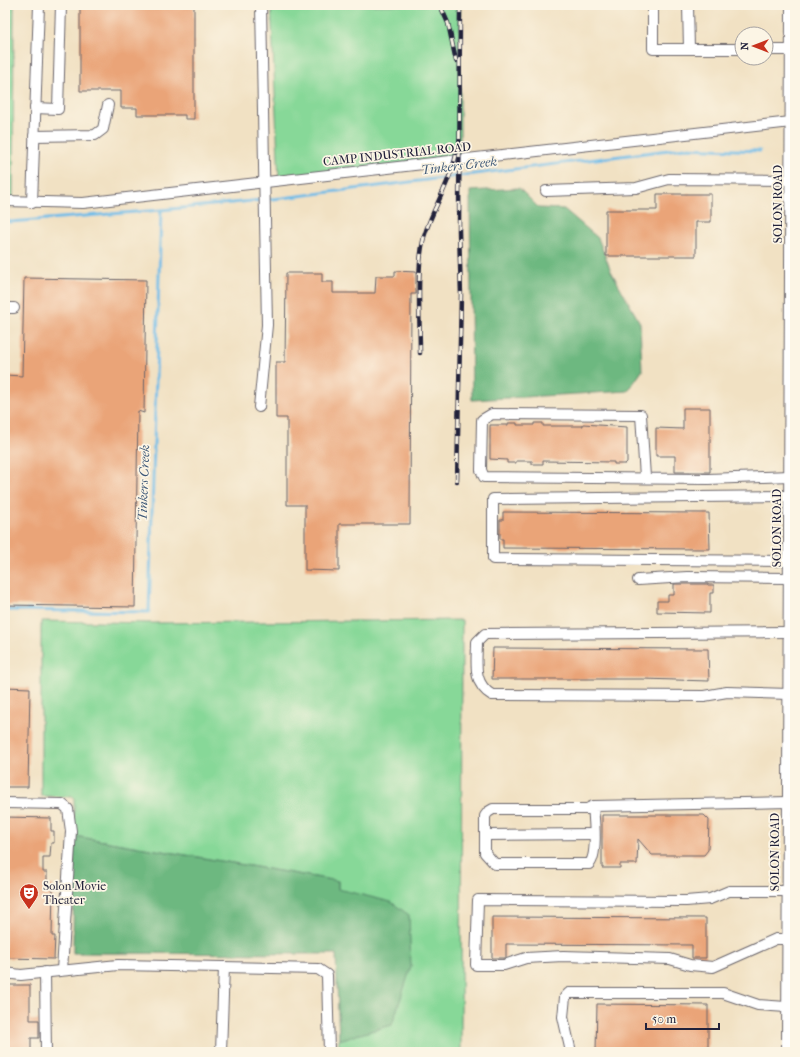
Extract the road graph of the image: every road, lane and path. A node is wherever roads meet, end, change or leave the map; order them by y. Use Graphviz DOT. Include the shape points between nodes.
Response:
graph roads {
  1 [pos="39,5"];
  2 [pos="62,5"];
  3 [pos="261,5"];
  4 [pos="653,5"];
  5 [pos="688,5"];
  6 [pos="791,5"];
  7 [pos="689,49"];
  8 [pos="734,49"];
  9 [pos="774,50"];
  10 [pos="791,50"];
  11 [pos="793,73"];
  12 [pos="108,104"];
  13 [pos="35,108"];
  14 [pos="791,122"];
  15 [pos="34,136"];
  16 [pos="265,182"];
  17 [pos="792,186"];
  18 [pos="546,191"];
  19 [pos="5,201"];
  20 [pos="32,203"];
  21 [pos="793,243"];
  22 [pos="793,340"];
  23 [pos="793,381"];
  24 [pos="259,407"];
  25 [pos="790,476"];
  26 [pos="645,477"];
  27 [pos="790,496"];
  28 [pos="790,561"];
  29 [pos="791,576"];
  30 [pos="638,580"];
  31 [pos="792,618"];
  32 [pos="789,632"];
  33 [pos="789,694"];
  34 [pos="788,802"];
  35 [pos="5,803"];
  36 [pos="593,806"];
  37 [pos="791,833"];
  38 [pos="594,834"];
  39 [pos="485,835"];
  40 [pos="791,878"];
  41 [pos="787,891"];
  42 [pos="787,939"];
  43 [pos="224,967"];
  44 [pos="62,970"];
  45 [pos="46,972"];
  46 [pos="5,973"];
  47 [pos="786,1007"];
  48 [pos="791,1038"];
  49 [pos="46,1052"];
  50 [pos="221,1052"];
  51 [pos="329,1052"];
  52 [pos="570,1052"];
  53 [pos="787,1052"];
  1 -- 13 [label="street"];
  2 -- 13 [label="street" via="58,109"];
  3 -- 16 [label="street"];
  4 -- 7 [label="street" via="653,49"];
  5 -- 7 [label="street"];
  6 -- 10 [label="street, SOLON ROAD"];
  7 -- 8 [label="street"];
  9 -- 10 [label="street"];
  10 -- 11 [label="street, SOLON ROAD"];
  11 -- 14 [label="street, SOLON ROAD"];
  12 -- 15 [label="street" via="103,129 96,135"];
  13 -- 15 [label="street"];
  14 -- 16 [label="street, CAMP INDUSTRIAL ROAD"];
  14 -- 17 [label="street, SOLON ROAD"];
  15 -- 20 [label="street"];
  16 -- 20 [label="street, CAMP INDUSTRIAL ROAD" via="83,203"];
  16 -- 24 [label="street" via="267,325"];
  17 -- 18 [label="street" via="669,180 636,188"];
  17 -- 21 [label="street, SOLON ROAD"];
  19 -- 20 [label="street, CAMP INDUSTRIAL ROAD"];
  21 -- 22 [label="street, SOLON ROAD"];
  22 -- 23 [label="street, SOLON ROAD"];
  23 -- 25 [label="street, SOLON ROAD"];
  25 -- 26 [label="street" via="708,479"];
  25 -- 27 [label="street, SOLON ROAD"];
  26 -- 26 [label="street" via="484,477 481,470 482,420 492,414 641,415"];
  27 -- 28 [label="street, SOLON ROAD"];
  27 -- 28 [label="street" via="492,500 493,559"];
  28 -- 29 [label="street, SOLON ROAD"];
  29 -- 30 [label="street"];
  29 -- 31 [label="street, SOLON ROAD"];
  31 -- 32 [label="street, SOLON ROAD"];
  32 -- 33 [label="street, SOLON ROAD"];
  32 -- 33 [label="street" via="485,634 477,642 477,677 483,690 492,695 704,696 727,692"];
  33 -- 34 [label="street, SOLON ROAD"];
  34 -- 36 [label="street"];
  34 -- 37 [label="street, SOLON ROAD"];
  35 -- 44 [label="street" via="62,804 68,809 71,831"];
  36 -- 38 [label="street"];
  36 -- 39 [label="street" via="587,809 490,810 485,816"];
  37 -- 40 [label="street, SOLON ROAD"];
  38 -- 39 [label="street"];
  38 -- 39 [label="street" via="594,857 592,862 586,865 496,864 485,853"];
  40 -- 41 [label="street, SOLON ROAD"];
  41 -- 42 [label="street, SOLON ROAD"];
  41 -- 42 [label="street" via="739,890 729,891 710,899 686,901 478,900 476,965 504,965 526,958 563,956 670,959 690,965 712,967 776,939"];
  42 -- 47 [label="street, SOLON ROAD"];
  43 -- 44 [label="street" via="118,964"];
  43 -- 50 [label="street"];
  43 -- 51 [label="street" via="318,969 327,974"];
  44 -- 45 [label="street"];
  45 -- 46 [label="street" via="21,975"];
  45 -- 49 [label="street"];
  47 -- 48 [label="street, SOLON ROAD"];
  47 -- 52 [label="street" via="758,1004 723,993 569,993 565,997 563,1017"];
  48 -- 53 [label="street, SOLON ROAD"];
}
